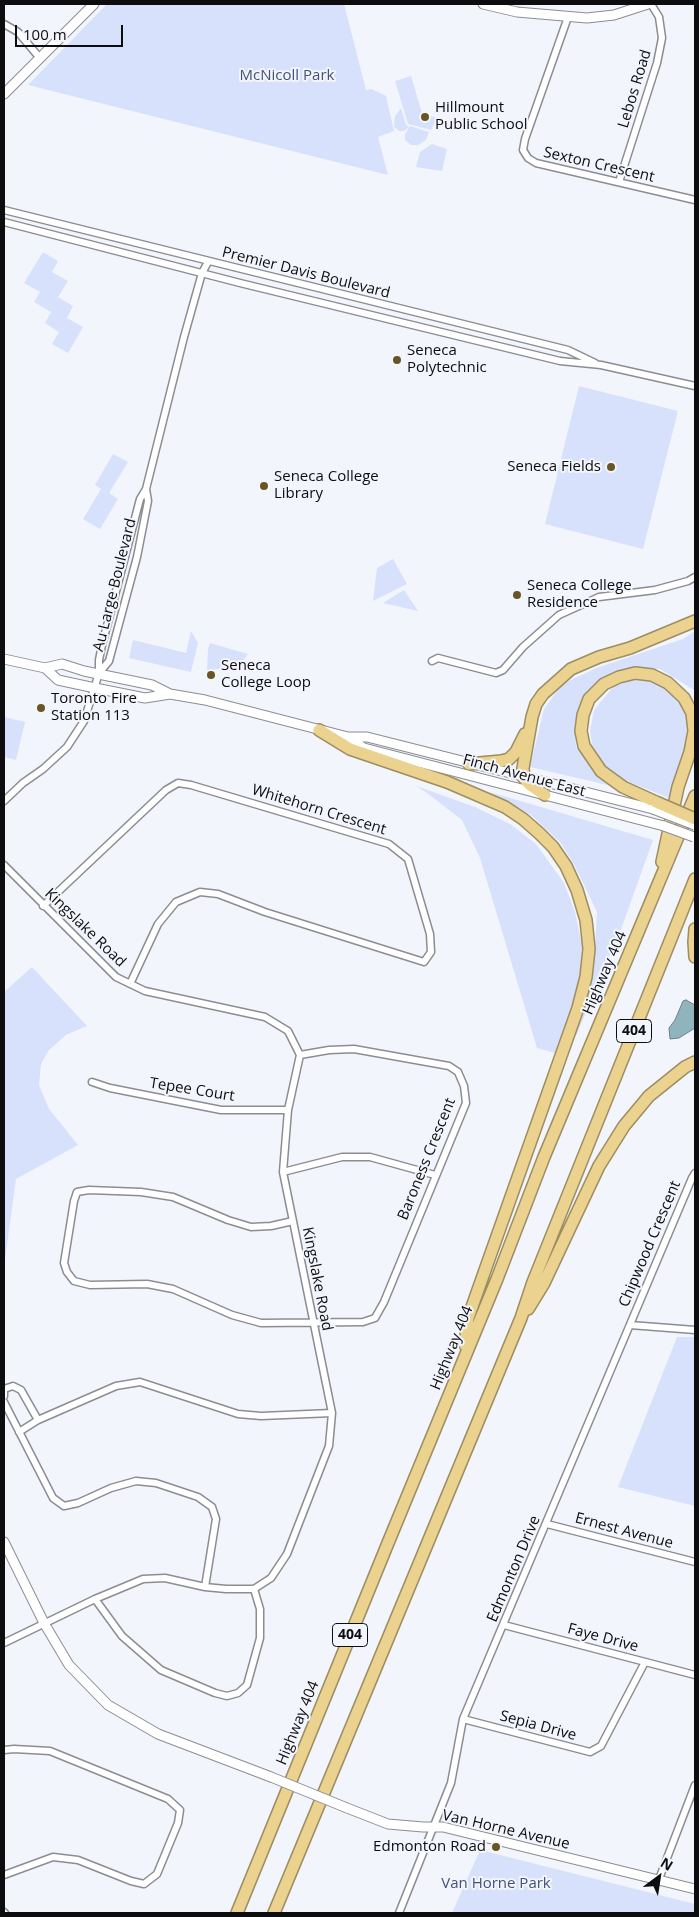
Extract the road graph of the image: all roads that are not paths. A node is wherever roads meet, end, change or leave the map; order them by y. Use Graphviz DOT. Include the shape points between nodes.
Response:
graph roads {
  1 [pos="94,4"];
  2 [pos="483,4"];
  3 [pos="650,4"];
  4 [pos="568,17"];
  5 [pos="4,24"];
  6 [pos="39,57"];
  7 [pos="4,94"];
  8 [pos="619,182"];
  9 [pos="695,200"];
  10 [pos="4,210"];
  11 [pos="4,222"];
  12 [pos="208,262"];
  13 [pos="202,273"];
  14 [pos="601,365"];
  15 [pos="695,386"];
  16 [pos="146,489"];
  17 [pos="695,576"];
  18 [pos="695,621"];
  19 [pos="4,659"];
  20 [pos="432,661"];
  21 [pos="45,668"];
  22 [pos="99,674"];
  23 [pos="95,688"];
  24 [pos="170,694"];
  25 [pos="532,717"];
  26 [pos="318,730"];
  27 [pos="348,738"];
  28 [pos="469,764"];
  29 [pos="524,778"];
  30 [pos="545,795"];
  31 [pos="695,796"];
  32 [pos="4,801"];
  33 [pos="654,805"];
  34 [pos="695,819"];
  35 [pos="695,825"];
  36 [pos="695,837"];
  37 [pos="4,864"];
  38 [pos="695,879"];
  39 [pos="656,892"];
  40 [pos="43,906"];
  41 [pos="695,929"];
  42 [pos="695,956"];
  43 [pos="130,984"];
  44 [pos="300,1055"];
  45 [pos="695,1062"];
  46 [pos="92,1082"];
  47 [pos="288,1110"];
  48 [pos="283,1172"];
  49 [pos="695,1173"];
  50 [pos="435,1175"];
  51 [pos="293,1221"];
  52 [pos="521,1318"];
  53 [pos="313,1323"];
  54 [pos="630,1325"];
  55 [pos="695,1330"];
  56 [pos="464,1357"];
  57 [pos="4,1396"];
  58 [pos="4,1402"];
  59 [pos="332,1413"];
  60 [pos="38,1420"];
  61 [pos="19,1432"];
  62 [pos="547,1524"];
  63 [pos="5,1547"];
  64 [pos="695,1562"];
  65 [pos="205,1587"];
  66 [pos="254,1589"];
  67 [pos="95,1599"];
  68 [pos="44,1623"];
  69 [pos="504,1625"];
  70 [pos="4,1643"];
  71 [pos="645,1662"];
  72 [pos="695,1675"];
  73 [pos="463,1719"];
  74 [pos="4,1750"];
  75 [pos="695,1785"];
  76 [pos="434,1827"];
  77 [pos="4,1875"];
  78 [pos="659,1879"];
  79 [pos="695,1889"];
  80 [pos="238,1913"];
  81 [pos="274,1913"];
  82 [pos="399,1913"];
  1 -- 6 [label="main road"];
  2 -- 4 [label="main road" via="517,12"];
  3 -- 4 [label="main road" via="614,15"];
  3 -- 8 [label="street, Lebos Road" via="659,17 662,38"];
  4 -- 8 [label="street, Sexton Crescent" via="523,150 536,163"];
  5 -- 6 [label="street" via="18,32"];
  6 -- 7 [label="main road"];
  8 -- 9 [label="street, Sexton Crescent"];
  10 -- 12 [label="street, Premier Davis Boulevard"];
  11 -- 13 [label="street, Premier Davis Boulevard"];
  12 -- 13 [label="street, Au Large Boulevard"];
  12 -- 14 [label="street, Premier Davis Boulevard" via="568,350"];
  13 -- 14 [label="street, Premier Davis Boulevard" via="564,362"];
  13 -- 16 [label="street, Au Large Boulevard"];
  14 -- 15 [label="street, Premier Davis Boulevard"];
  16 -- 22 [label="street, Au Large Boulevard" via="140,499 98,660"];
  16 -- 22 [label="street, Au Large Boulevard" via="148,501 137,557 109,661"];
  17 -- 20 [label="street" via="655,590 599,597 560,615 496,673 438,658"];
  18 -- 25 [label="highway" via="571,669 543,694"];
  19 -- 21 [label="main road, Finch Avenue East"];
  21 -- 22 [label="main road, Finch Avenue East" via="62,664"];
  21 -- 23 [label="main road, Finch Avenue East" via="58,680"];
  22 -- 23 [label="street"];
  22 -- 24 [label="main road, Finch Avenue East" via="152,685"];
  23 -- 24 [label="main road, Finch Avenue East" via="145,698"];
  23 -- 32 [label="street" via="84,721 67,747"];
  24 -- 26 [label="main road, Finch Avenue East" via="214,702"];
  25 -- 28 [label="highway" via="520,745 509,759"];
  25 -- 29 [label="highway"];
  26 -- 27 [label="main road, Finch Avenue East"];
  26 -- 56 [label="highway" via="350,749 447,782 505,807 523,819 553,847 566,866 586,920 586,977 578,1008 468,1318"];
  27 -- 28 [label="main road, Finch Avenue East" via="367,737"];
  27 -- 30 [label="main road, Finch Avenue East" via="364,748"];
  28 -- 29 [label="main road, Finch Avenue East"];
  29 -- 30 [label="highway"];
  29 -- 33 [label="main road, Finch Avenue East"];
  30 -- 36 [label="main road, Finch Avenue East, bridge"];
  31 -- 39 [label="highway, Highway 404 / 404"];
  33 -- 34 [label="highway, bridge"];
  33 -- 35 [label="main road, Finch Avenue East, bridge"];
  33 -- 39 [label="highway" via="601,771 584,746 581,731 589,699 604,684 619,676 635,673 652,675 668,683 684,698 692,713 694,732 690,752 678,787"];
  37 -- 40 [label="street, Kingslake Road"];
  38 -- 52 [label="highway, 404" via="550,1237"];
  39 -- 56 [label="highway, Highway 404 / 404"];
  40 -- 43 [label="street, Kingslake Road" via="116,977"];
  40 -- 43 [label="street, Whitehorn Crescent" via="166,790 178,783 389,844 408,859 430,934 431,952 424,962 218,894 200,892 176,902 158,924"];
  41 -- 42 [label="highway"];
  43 -- 44 [label="street, Kingslake Road" via="145,991 265,1016 288,1031"];
  44 -- 47 [label="street, Kingslake Road"];
  44 -- 50 [label="street, Baroness Crescent" via="354,1049 449,1066 458,1072 466,1103"];
  45 -- 52 [label="highway" via="649,1096 624,1126 599,1166 544,1284"];
  46 -- 47 [label="street, Tepee Court" via="221,1110"];
  47 -- 48 [label="street, Kingslake Road"];
  48 -- 50 [label="street" via="342,1157 370,1157"];
  48 -- 51 [label="street, Kingslake Road"];
  49 -- 54 [label="street, Chipwood Crescent"];
  50 -- 53 [label="street, Baroness Crescent" via="375,1318 363,1322"];
  51 -- 53 [label="street, Kingslake Road"];
  51 -- 53 [label="street" via="251,1227 173,1197 141,1192 77,1192 64,1263 74,1281 90,1286 148,1284 173,1289 232,1315 261,1323"];
  52 -- 81 [label="highway, 404"];
  53 -- 59 [label="street, Kingslake Road"];
  54 -- 55 [label="street"];
  54 -- 62 [label="street, Edmonton Drive"];
  56 -- 80 [label="highway, Highway 404 / 404"];
  57 -- 60 [label="street" via="4,1389 13,1386 21,1390"];
  58 -- 61 [label="street"];
  59 -- 60 [label="street" via="238,1414 140,1382 116,1386"];
  59 -- 66 [label="street, Kingslake Road" via="329,1446 287,1554 271,1578"];
  60 -- 61 [label="street"];
  61 -- 65 [label="street" via="53,1498 64,1506 136,1481 156,1483 198,1497 212,1507 216,1519"];
  62 -- 64 [label="street, Ernest Avenue"];
  62 -- 69 [label="street, Edmonton Drive"];
  63 -- 68 [label="main road, Van Horne Avenue"];
  65 -- 66 [label="street"];
  65 -- 67 [label="street" via="165,1578 143,1579"];
  66 -- 67 [label="street" via="260,1609 260,1638 247,1685 238,1693 227,1696 161,1670 122,1636"];
  67 -- 68 [label="street"];
  68 -- 70 [label="street"];
  68 -- 76 [label="main road, Van Horne Avenue, bridge" via="69,1665 108,1706 158,1734 388,1824"];
  69 -- 71 [label="street, Faye Drive"];
  69 -- 73 [label="street, Edmonton Drive"];
  71 -- 72 [label="street, Faye Drive"];
  71 -- 73 [label="street, Sepia Drive" via="601,1746 590,1752"];
  73 -- 76 [label="street, Edmonton Drive" via="450,1783"];
  74 -- 77 [label="street" via="50,1751 168,1799 180,1810 178,1823 157,1874 144,1884 78,1860 53,1857"];
  75 -- 78 [label="street"];
  76 -- 78 [label="main road, Van Horne Avenue" via="443,1826"];
  76 -- 82 [label="street"];
  78 -- 79 [label="main road, Van Horne Avenue"];
}
